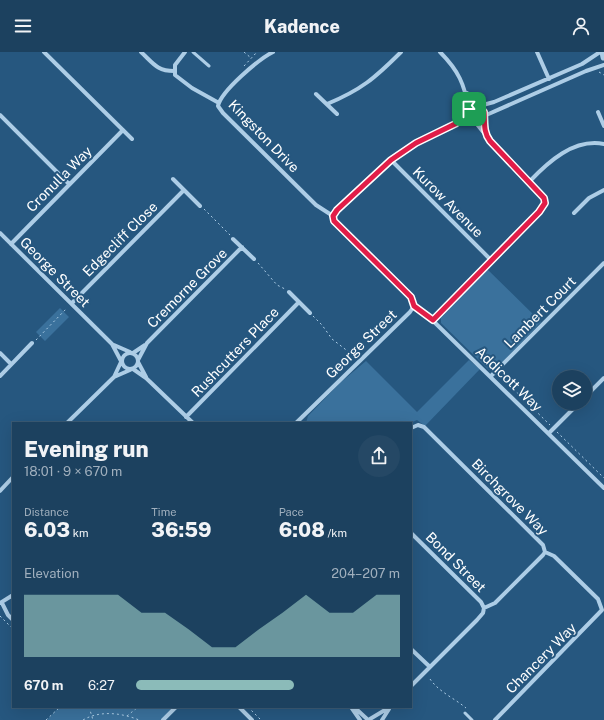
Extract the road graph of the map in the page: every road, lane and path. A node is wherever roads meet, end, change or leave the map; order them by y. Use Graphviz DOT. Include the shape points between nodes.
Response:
graph roads {
  1 [pos="44,52"];
  2 [pos="141,52"];
  3 [pos="185,52"];
  4 [pos="193,52"];
  5 [pos="244,52"];
  6 [pos="257,52"];
  7 [pos="272,52"];
  8 [pos="401,52"];
  9 [pos="440,52"];
  10 [pos="537,52"];
  11 [pos="602,52"];
  12 [pos="604,57"];
  13 [pos="251,58"];
  14 [pos="604,65"];
  15 [pos="209,66"];
  16 [pos="244,66"];
  17 [pos="174,71"];
  18 [pos="549,79"];
  19 [pos="466,91"];
  20 [pos="316,94"];
  21 [pos="219,102"];
  22 [pos="327,104"];
  23 [pos="478,106"];
  24 [pos="469,109"];
  25 [pos="598,112"];
  26 [pos="337,114"];
  27 [pos="0,115"];
  28 [pos="467,115"];
  29 [pos="484,118"];
  30 [pos="470,121"];
  31 [pos="476,123"];
  32 [pos="455,124"];
  33 [pos="604,126"];
  34 [pos="123,130"];
  35 [pos="487,137"];
  36 [pos="132,139"];
  37 [pos="604,144"];
  38 [pos="391,160"];
  39 [pos="172,179"];
  40 [pos="529,182"];
  41 [pos="69,184"];
  42 [pos="184,190"];
  43 [pos="604,190"];
  44 [pos="200,206"];
  45 [pos="574,213"];
  46 [pos="333,216"];
  47 [pos="0,233"];
  48 [pos="233,239"];
  49 [pos="10,244"];
  50 [pos="242,247"];
  51 [pos="254,259"];
  52 [pos="491,260"];
  53 [pos="604,263"];
  54 [pos="289,292"];
  55 [pos="299,302"];
  56 [pos="72,303"];
  57 [pos="414,306"];
  58 [pos="310,313"];
  59 [pos="433,320"];
  60 [pos="32,343"];
  61 [pos="147,343"];
  62 [pos="112,344"];
  63 [pos="0,353"];
  64 [pos="132,353"];
  65 [pos="122,361"];
  66 [pos="138,361"];
  67 [pos="12,364"];
  68 [pos="352,368"];
  69 [pos="131,369"];
  70 [pos="0,376"];
  71 [pos="492,376"];
  72 [pos="114,377"];
  73 [pos="146,378"];
  74 [pos="604,378"];
  75 [pos="592,390"];
  76 [pos="573,410"];
  77 [pos="186,417"];
  78 [pos="70,422"];
  79 [pos="192,422"];
  80 [pos="298,422"];
  81 [pos="412,428"];
  82 [pos="549,433"];
  83 [pos="12,479"];
  84 [pos="604,488"];
  85 [pos="0,491"];
  86 [pos="412,534"];
  87 [pos="545,552"];
  88 [pos="12,596"];
  89 [pos="1,603"];
  90 [pos="484,608"];
  91 [pos="603,610"];
  92 [pos="0,616"];
  93 [pos="12,619"];
  94 [pos="12,628"];
  95 [pos="412,650"];
  96 [pos="430,667"];
  97 [pos="430,679"];
  98 [pos="412,685"];
  99 [pos="59,708"];
  100 [pos="89,708"];
  101 [pos="137,708"];
  102 [pos="175,708"];
  103 [pos="240,708"];
  104 [pos="249,708"];
  105 [pos="353,708"];
  106 [pos="353,708"];
  107 [pos="388,708"];
  108 [pos="389,708"];
  109 [pos="465,713"];
  110 [pos="92,716"];
  111 [pos="127,716"];
  112 [pos="368,719"];
  113 [pos="46,720"];
  114 [pos="83,720"];
  115 [pos="93,720"];
  116 [pos="139,720"];
  117 [pos="163,720"];
  118 [pos="252,720"];
  119 [pos="261,720"];
  120 [pos="360,720"];
  121 [pos="375,720"];
  122 [pos="382,720"];
  123 [pos="472,720"];
  124 [pos="495,720"];
  1 -- 34 [label="street"];
  2 -- 17 [label="street" via="157,67 164,71"];
  3 -- 17 [label="street" via="178,59"];
  4 -- 15 [label="lane"];
  5 -- 13 [label="path"];
  6 -- 13 [label="path"];
  7 -- 21 [label="street, Kingston Drive" via="254,65"];
  8 -- 22 [label="street" via="377,76 358,90"];
  9 -- 19 [label="street" via="456,69"];
  10 -- 18 [label="street"];
  11 -- 12 [label="street"];
  11 -- 18 [label="street"];
  13 -- 16 [label="path"];
  14 -- 29 [label="street"];
  17 -- 21 [label="street" via="178,79"];
  18 -- 23 [label="street"];
  19 -- 23 [label="street"];
  19 -- 24 [label="street"];
  20 -- 22 [label="street"];
  21 -- 46 [label="street, Kingston Drive" via="218,106 223,113 316,205"];
  22 -- 26 [label="street"];
  23 -- 24 [label="street"];
  23 -- 29 [label="street" via="483,109"];
  24 -- 28 [label="street"];
  25 -- 33 [label="street"];
  27 -- 41 [label="street"];
  28 -- 30 [label="street"];
  28 -- 32 [label="street"];
  29 -- 31 [label="street"];
  29 -- 35 [label="street"];
  30 -- 31 [label="street"];
  30 -- 32 [label="street"];
  31 -- 35 [label="street"];
  32 -- 38 [label="street" via="416,143"];
  34 -- 36 [label="street"];
  34 -- 41 [label="street, Cronulla Way"];
  35 -- 40 [label="street"];
  37 -- 40 [label="street" via="586,144 558,156"];
  38 -- 46 [label="street"];
  38 -- 52 [label="street, Kurow Avenue"];
  39 -- 42 [label="street"];
  40 -- 52 [label="street" via="544,198 545,203"];
  41 -- 49 [label="street, Cronulla Way"];
  42 -- 44 [label="street"];
  42 -- 56 [label="street, Edgecliff Close"];
  43 -- 45 [label="street" via="589,198"];
  44 -- 48 [label="path"];
  46 -- 57 [label="street, George Street" via="334,221 411,297"];
  47 -- 49 [label="street, George Street"];
  48 -- 50 [label="street, Cremorne Grove"];
  49 -- 56 [label="street, George Street"];
  50 -- 51 [label="street, Cremorne Grove"];
  50 -- 61 [label="street, Cremorne Grove"];
  51 -- 54 [label="path" via="277,285"];
  52 -- 59 [label="street"];
  53 -- 71 [label="street, Lambert Court"];
  54 -- 55 [label="street"];
  55 -- 58 [label="street"];
  55 -- 77 [label="street, Rushcutters Place"];
  56 -- 60 [label="path"];
  56 -- 62 [label="street, George Street"];
  57 -- 59 [label="street, Addicott Way"];
  57 -- 68 [label="street, George Street"];
  58 -- 68 [label="path" via="322,324 332,339 354,356 347,361"];
  59 -- 71 [label="street, Addicott Way"];
  60 -- 67 [label="street"];
  61 -- 64 [label="street, Cremorne Grove"];
  61 -- 66 [label="street, Cremorne Grove"];
  62 -- 64 [label="street, George Street"];
  62 -- 65 [label="street, George Street"];
  63 -- 67 [label="street"];
  64 -- 65 [label="street" via="126,354"];
  64 -- 66 [label="street"];
  65 -- 69 [label="street" via="124,368"];
  65 -- 72 [label="street"];
  66 -- 69 [label="street"];
  66 -- 73 [label="street"];
  67 -- 70 [label="street"];
  68 -- 80 [label="street, George Street"];
  69 -- 72 [label="street"];
  69 -- 73 [label="street"];
  71 -- 82 [label="street, Addicott Way"];
  72 -- 78 [label="street"];
  73 -- 77 [label="street"];
  74 -- 75 [label="street"];
  76 -- 82 [label="street"];
  77 -- 79 [label="street"];
  81 -- 87 [label="street, Birchgrove Way" via="418,425 424,427 544,545"];
  82 -- 84 [label="street, Addicott Way"];
  83 -- 85 [label="street"];
  86 -- 90 [label="street, Bond Street" via="481,602"];
  87 -- 90 [label="street, Birchgrove Way" via="495,603"];
  87 -- 91 [label="street, Chancery Way" via="554,556 598,599"];
  88 -- 89 [label="street"];
  89 -- 93 [label="street"];
  90 -- 96 [label="street" via="480,617"];
  91 -- 124 [label="street, Chancery Way"];
  92 -- 94 [label="path"];
  95 -- 96 [label="street"];
  96 -- 98 [label="street"];
  97 -- 109 [label="path" via="439,690 466,708"];
  99 -- 113 [label="path"];
  100 -- 110 [label="path"];
  101 -- 111 [label="path"];
  102 -- 117 [label="street"];
  103 -- 118 [label="street"];
  104 -- 119 [label="path"];
  105 -- 112 [label="street"];
  106 -- 120 [label="street"];
  107 -- 112 [label="street"];
  108 -- 122 [label="street"];
  109 -- 123 [label="lane"];
  110 -- 111 [label="path"];
  110 -- 114 [label="path"];
  110 -- 115 [label="path"];
  111 -- 116 [label="path"];
  112 -- 121 [label="street"];
}
